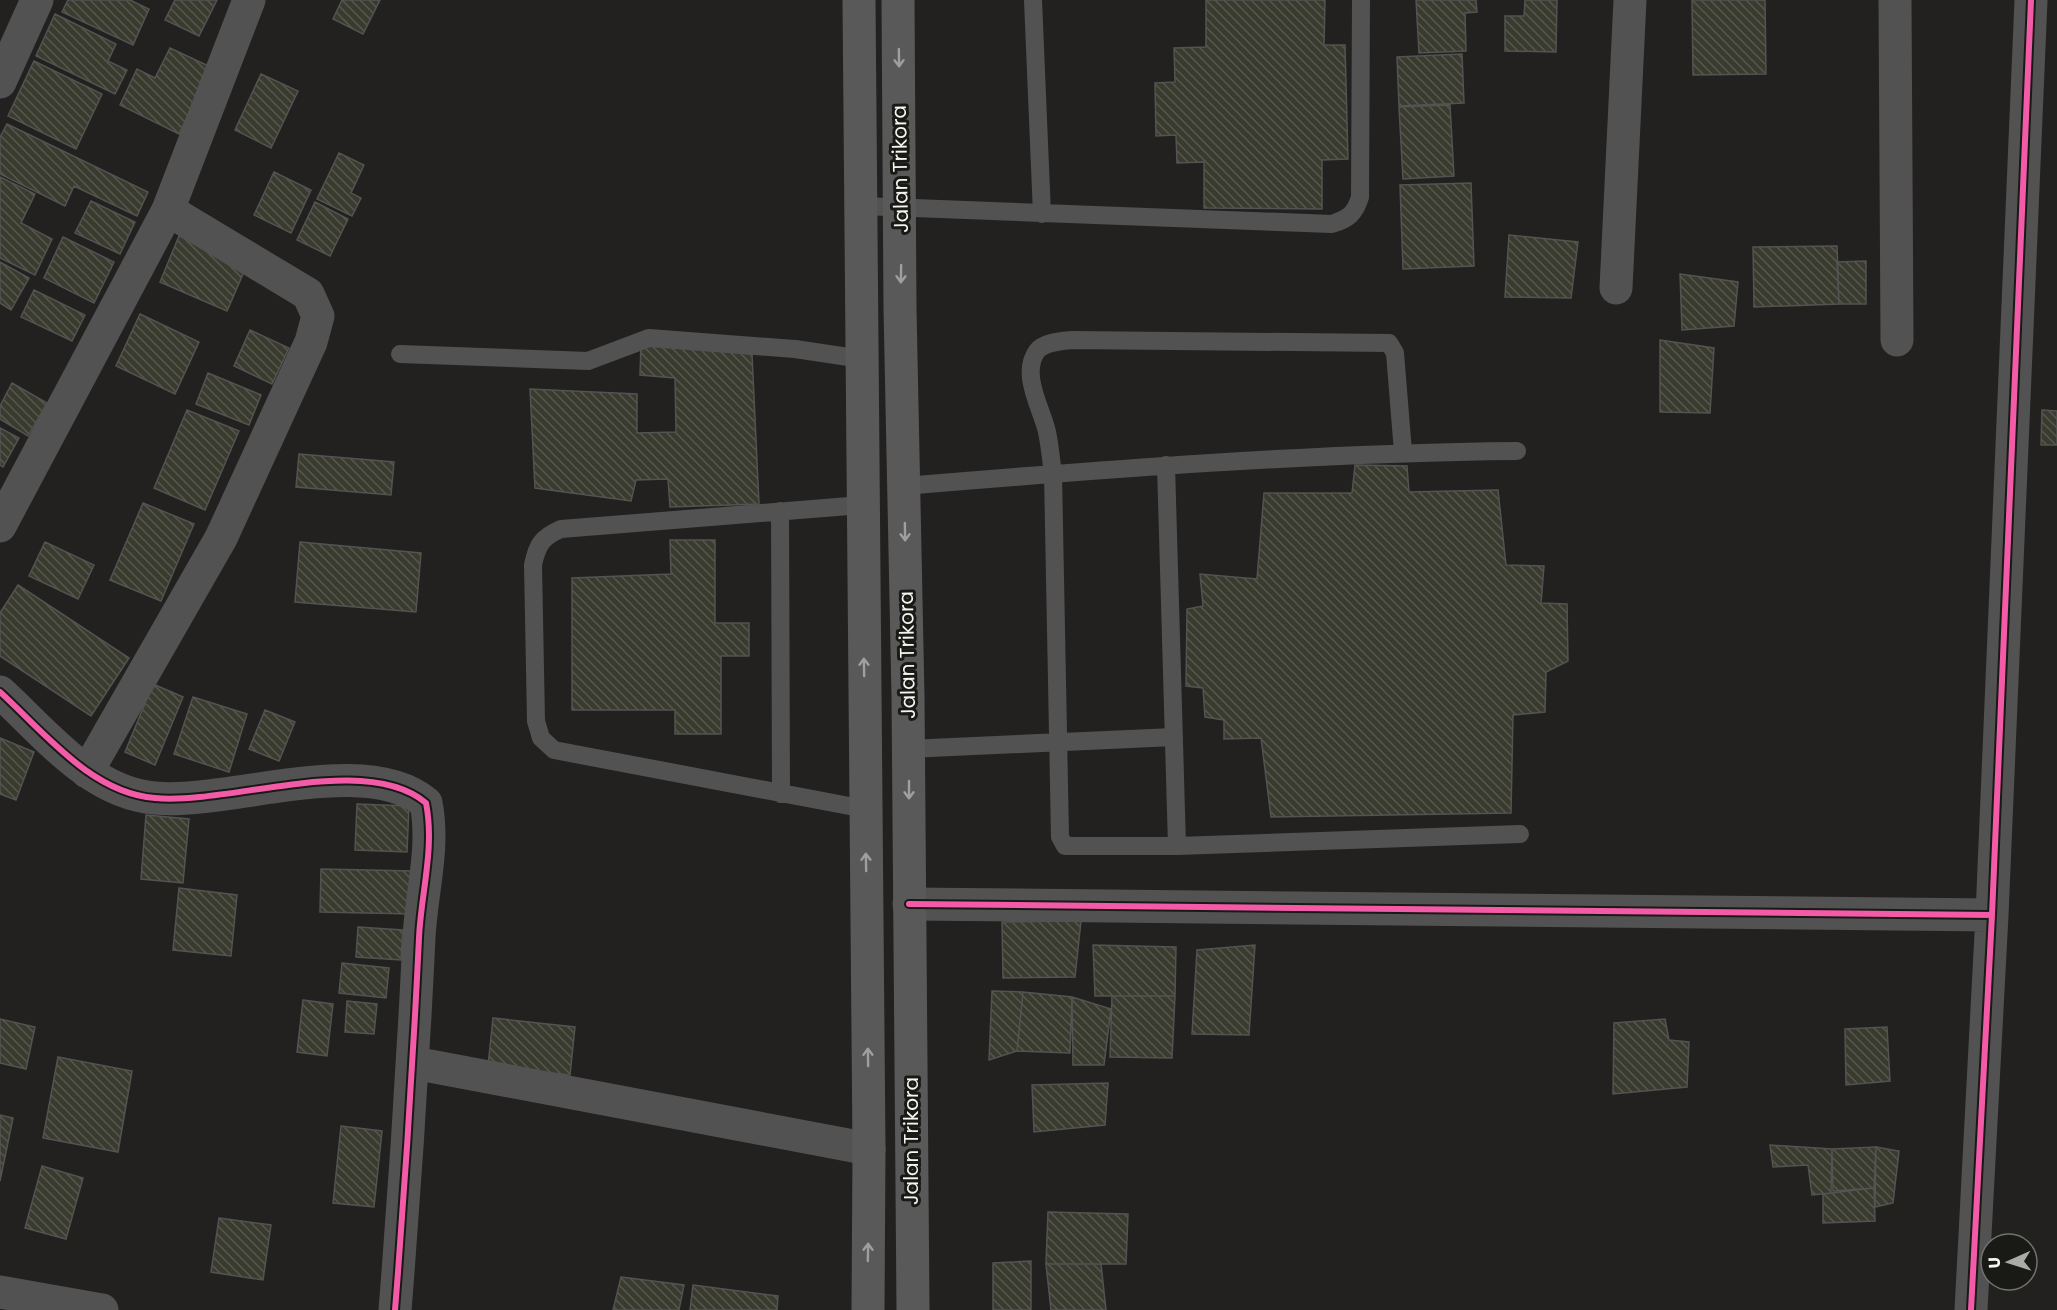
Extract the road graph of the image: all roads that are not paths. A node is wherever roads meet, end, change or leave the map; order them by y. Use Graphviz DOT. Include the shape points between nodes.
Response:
graph roads {
  1 [pos="37,0"];
  2 [pos="249,0"];
  3 [pos="859,0"];
  4 [pos="898,0"];
  5 [pos="1033,0"];
  6 [pos="1361,0"];
  7 [pos="1630,0"];
  8 [pos="1894,0"];
  9 [pos="2031,0"];
  10 [pos="0,82"];
  11 [pos="862,206"];
  12 [pos="901,209"];
  13 [pos="168,210"];
  14 [pos="1042,214"];
  15 [pos="1616,288"];
  16 [pos="1897,340"];
  17 [pos="400,354"];
  18 [pos="862,359"];
  19 [pos="1517,451"];
  20 [pos="1403,452"];
  21 [pos="1166,465"];
  22 [pos="1053,474"];
  23 [pos="904,486"];
  24 [pos="862,505"];
  25 [pos="780,511"];
  26 [pos="0,526"];
  27 [pos="0,692"];
  28 [pos="1174,737"];
  29 [pos="1059,742"];
  30 [pos="908,749"];
  31 [pos="87,772"];
  32 [pos="781,794"];
  33 [pos="865,809"];
  34 [pos="1520,834"];
  35 [pos="1177,846"];
  36 [pos="909,904"];
  37 [pos="1992,915"];
  38 [pos="414,1063"];
  39 [pos="869,1149"];
  40 [pos="0,1292"];
  41 [pos="102,1310"];
  42 [pos="395,1310"];
  43 [pos="868,1310"];
  44 [pos="913,1310"];
  45 [pos="1971,1310"];
  1 -- 10 [label="street"];
  2 -- 13 [label="street"];
  3 -- 11 [label="main road, Jalan Trikora"];
  4 -- 12 [label="main road, Jalan Trikora, one-way"];
  5 -- 14 [label="lane"];
  6 -- 14 [label="lane" via="1360,197 1356,212 1345,220 1332,224"];
  7 -- 15 [label="street"];
  8 -- 16 [label="street"];
  9 -- 37 [label="street"];
  11 -- 12 [label="lane"];
  11 -- 18 [label="main road, Jalan Trikora"];
  12 -- 14 [label="lane"];
  12 -- 23 [label="main road, Jalan Trikora, one-way"];
  13 -- 26 [label="street"];
  13 -- 31 [label="street" via="308,294 318,316 311,342 221,538"];
  17 -- 18 [label="lane" via="588,362 649,338 795,349"];
  18 -- 24 [label="main road, Jalan Trikora"];
  19 -- 20 [label="lane"];
  20 -- 21 [label="lane"];
  20 -- 22 [label="lane" via="1395,353 1389,343 1072,340 1052,343 1037,351 1031,366"];
  21 -- 22 [label="lane"];
  21 -- 28 [label="lane"];
  22 -- 23 [label="lane"];
  22 -- 29 [label="lane"];
  23 -- 30 [label="main road, Jalan Trikora, one-way"];
  24 -- 25 [label="lane"];
  33 -- 24 [label="main road, Jalan Trikora, one-way"];
  25 -- 32 [label="lane"];
  25 -- 32 [label="lane" via="561,529 547,535 537,546 533,565 536,721 541,738 554,750"];
  27 -- 31 [label="street"];
  28 -- 29 [label="lane"];
  28 -- 35 [label="lane"];
  29 -- 30 [label="lane"];
  29 -- 35 [label="lane" via="1060,837 1065,846"];
  30 -- 36 [label="main road, Jalan Trikora, one-way"];
  31 -- 38 [label="street" via="116,787 154,798 373,781 396,786 426,803 431,827 419,935"];
  32 -- 33 [label="lane"];
  39 -- 33 [label="main road, Jalan Trikora, one-way"];
  34 -- 35 [label="lane"];
  36 -- 37 [label="street"];
  36 -- 44 [label="main road, Jalan Trikora"];
  37 -- 45 [label="street"];
  38 -- 39 [label="street"];
  38 -- 42 [label="street"];
  43 -- 39 [label="main road, Jalan Trikora, one-way"];
  40 -- 41 [label="street"];
}
